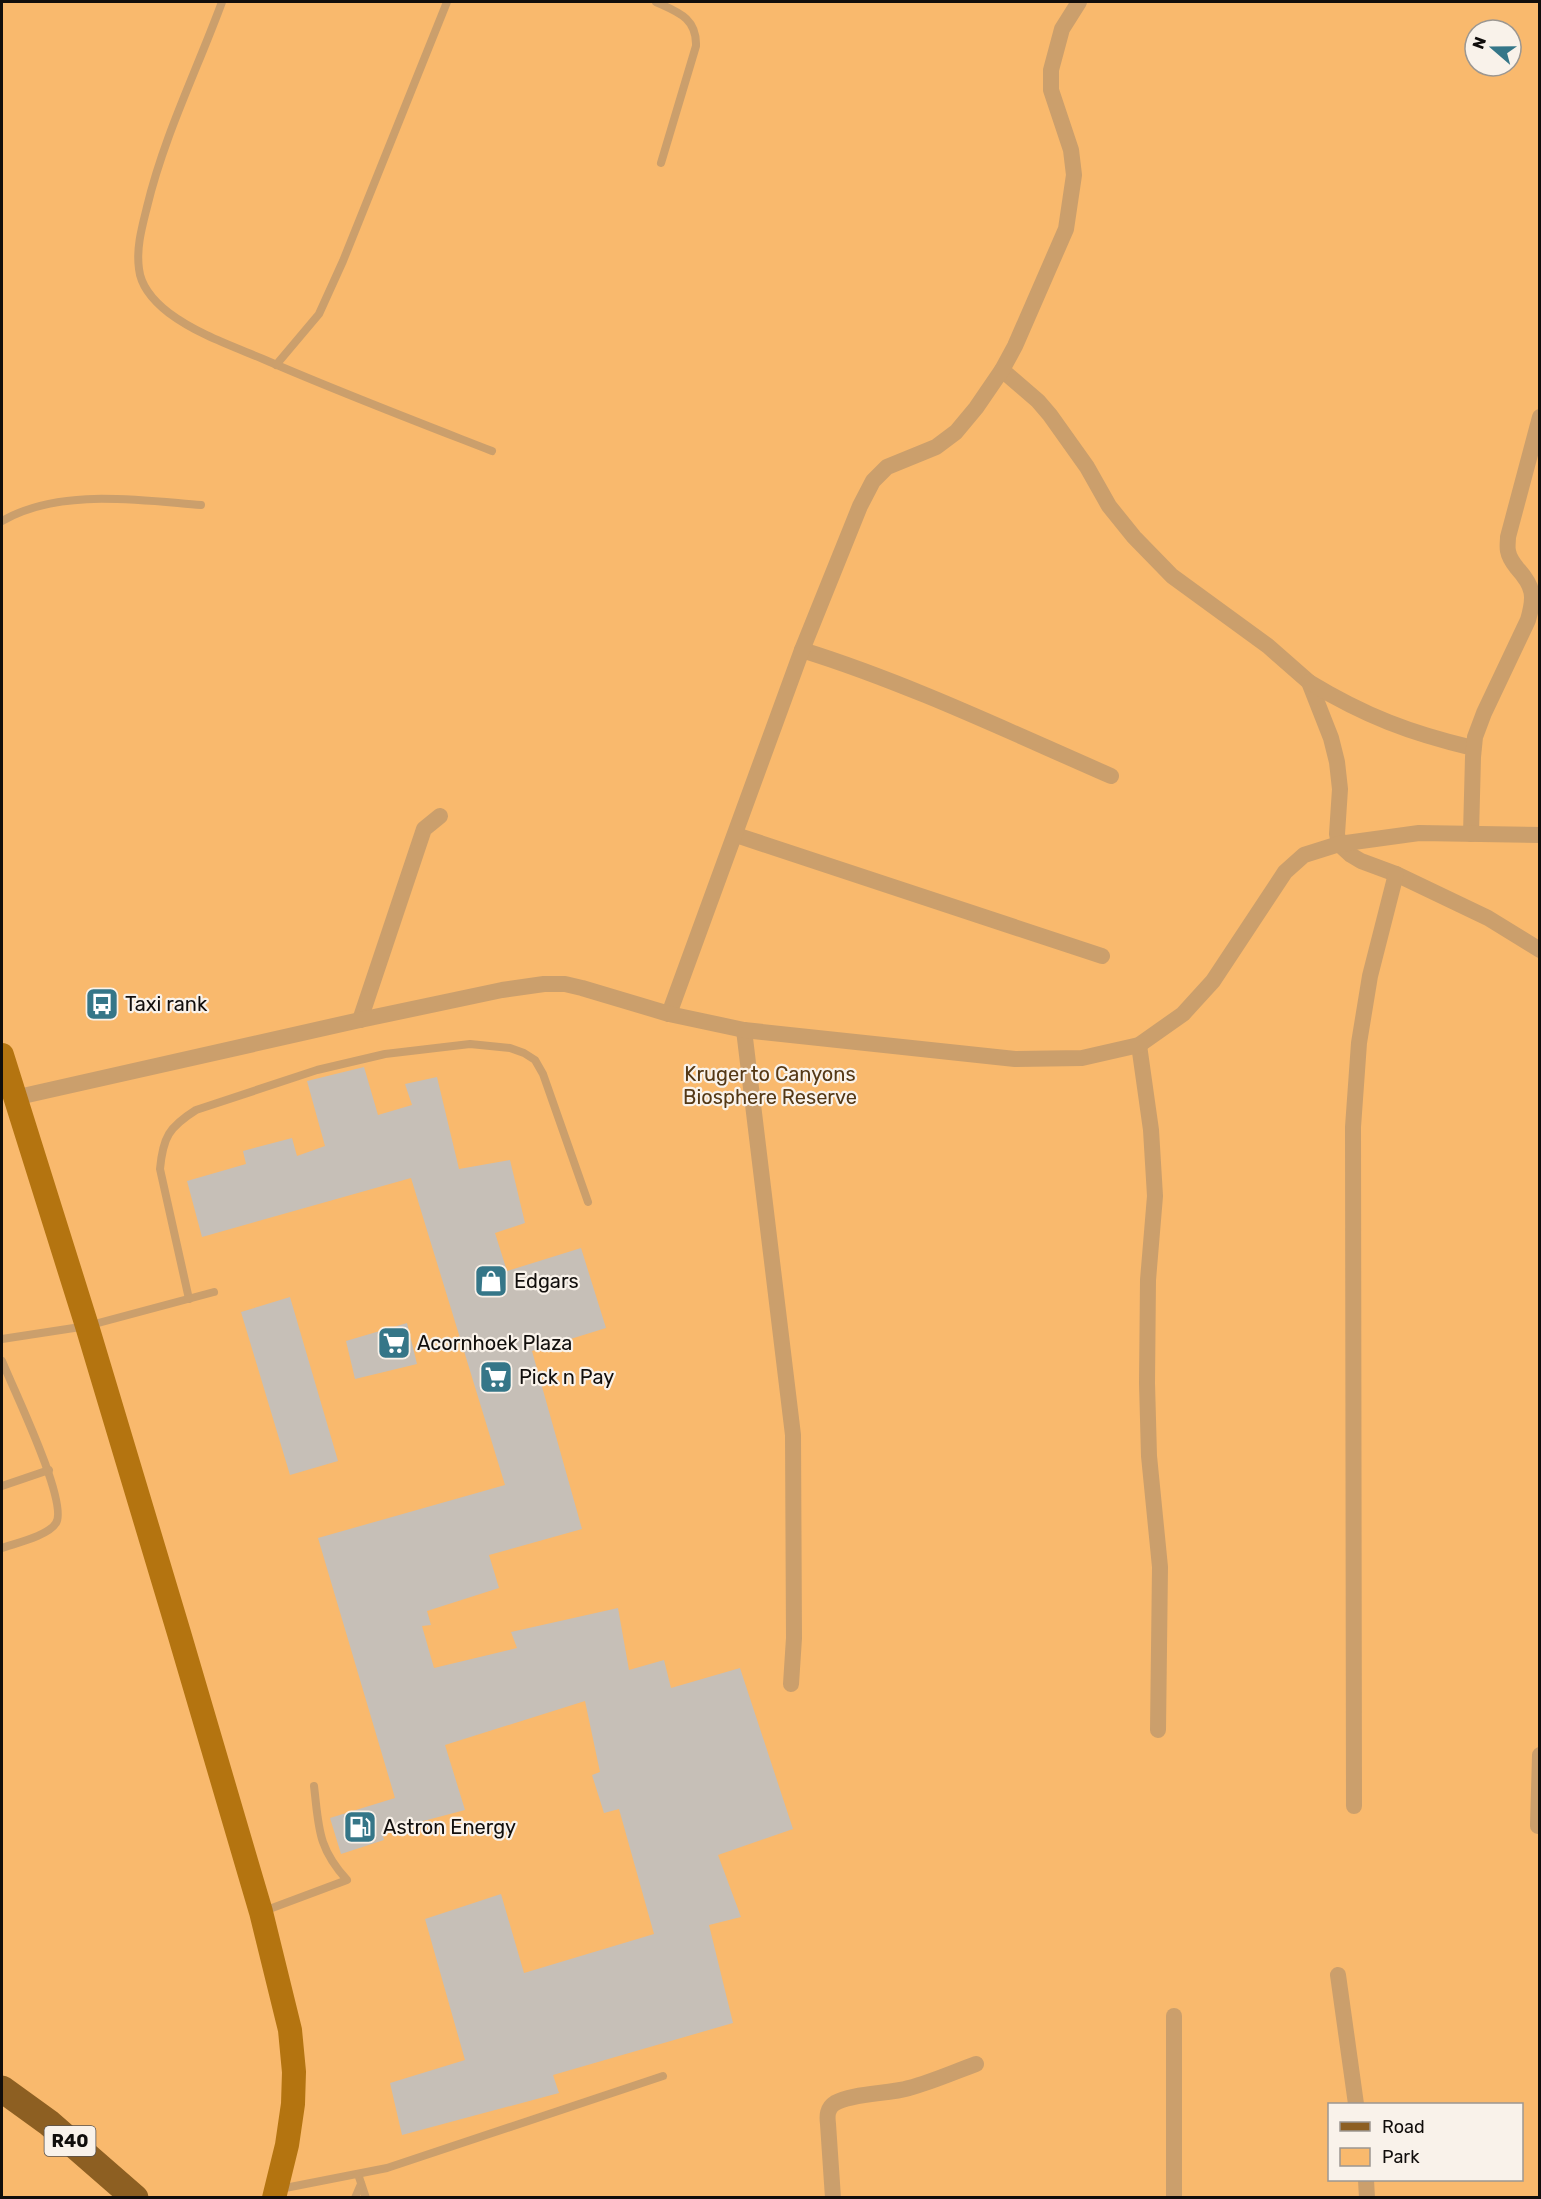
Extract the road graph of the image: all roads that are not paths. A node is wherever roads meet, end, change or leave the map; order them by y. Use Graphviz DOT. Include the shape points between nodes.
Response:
graph roads {
  1 [pos="222,2"];
  2 [pos="447,2"];
  3 [pos="656,2"];
  4 [pos="1079,2"];
  5 [pos="661,163"];
  6 [pos="276,365"];
  7 [pos="1002,370"];
  8 [pos="1539,417"];
  9 [pos="492,451"];
  10 [pos="201,505"];
  11 [pos="2,521"];
  12 [pos="802,651"];
  13 [pos="1309,682"];
  14 [pos="1473,748"];
  15 [pos="1111,776"];
  16 [pos="440,816"];
  17 [pos="1471,834"];
  18 [pos="736,835"];
  19 [pos="1539,835"];
  20 [pos="1339,844"];
  21 [pos="1396,874"];
  22 [pos="1539,950"];
  23 [pos="1102,956"];
  24 [pos="669,1014"];
  25 [pos="360,1020"];
  26 [pos="744,1030"];
  27 [pos="1139,1045"];
  28 [pos="2,1055"];
  29 [pos="14,1098"];
  30 [pos="588,1202"];
  31 [pos="214,1292"];
  32 [pos="189,1299"];
  33 [pos="87,1326"];
  34 [pos="2,1339"];
  35 [pos="2,1361"];
  36 [pos="49,1470"];
  37 [pos="2,1486"];
  38 [pos="2,1548"];
  39 [pos="790,1684"];
  40 [pos="1158,1730"];
  41 [pos="1539,1755"];
  42 [pos="314,1786"];
  43 [pos="1354,1806"];
  44 [pos="1538,1826"];
  45 [pos="261,1912"];
  46 [pos="1338,1975"];
  47 [pos="1174,2016"];
  48 [pos="976,2064"];
  49 [pos="663,2076"];
  50 [pos="2,2089"];
  51 [pos="1356,2103"];
  52 [pos="358,2174"];
  53 [pos="1366,2181"];
  54 [pos="361,2184"];
  55 [pos="275,2194"];
  56 [pos="135,2198"];
  57 [pos="355,2198"];
  58 [pos="366,2198"];
  59 [pos="833,2198"];
  60 [pos="1174,2198"];
  61 [pos="1367,2198"];
  1 -- 6 [label="lane" via="154,179 138,243 139,271 147,290 171,315"];
  2 -- 6 [label="lane" via="319,314"];
  3 -- 5 [label="lane" via="686,18 696,34 696,46"];
  4 -- 7 [label="street" via="1062,29 1051,70 1051,90 1071,150 1074,175 1066,229"];
  6 -- 9 [label="lane"];
  7 -- 12 [label="street" via="956,432 936,447 887,467 873,482"];
  7 -- 13 [label="street" via="1050,415 1109,506 1172,576 1268,646"];
  8 -- 14 [label="street" via="1508,537 1508,552 1527,578 1533,604 1484,713"];
  10 -- 11 [label="lane" via="125,499 63,501 36,505"];
  12 -- 15 [label="street" via="931,698"];
  12 -- 18 [label="street"];
  13 -- 14 [label="street" via="1369,715"];
  13 -- 20 [label="street" via="1337,762"];
  14 -- 17 [label="street"];
  16 -- 25 [label="street" via="424,829"];
  17 -- 19 [label="street"];
  17 -- 20 [label="street" via="1419,833"];
  18 -- 23 [label="street"];
  18 -- 24 [label="street"];
  20 -- 21 [label="street" via="1361,861"];
  20 -- 27 [label="street" via="1304,855 1285,872 1213,981 1183,1014"];
  21 -- 22 [label="street" via="1488,918"];
  21 -- 43 [label="street" via="1359,1043 1353,1126"];
  24 -- 25 [label="street" via="582,988 544,984"];
  24 -- 26 [label="street"];
  25 -- 29 [label="street"];
  26 -- 27 [label="street" via="1015,1059 1082,1058"];
  26 -- 39 [label="street" via="793,1435 795,1617"];
  27 -- 40 [label="street" via="1155,1196 1148,1280 1147,1383 1149,1456 1160,1567"];
  28 -- 29 [label="street"];
  29 -- 33 [label="street"];
  30 -- 32 [label="lane" via="543,1074 535,1060 524,1053 470,1044 385,1054 317,1070 196,1110 169,1131 160,1169"];
  31 -- 32 [label="lane"];
  32 -- 33 [label="lane"];
  33 -- 34 [label="lane"];
  33 -- 45 [label="street"];
  35 -- 36 [label="lane"];
  36 -- 37 [label="lane"];
  36 -- 38 [label="lane" via="58,1512 56,1523 36,1536"];
  41 -- 44 [label="street"];
  42 -- 45 [label="lane" via="323,1846 347,1880"];
  45 -- 55 [label="street" via="290,2030 294,2072 290,2127"];
  46 -- 51 [label="street"];
  47 -- 60 [label="street"];
  48 -- 59 [label="street" via="909,2089 848,2099 830,2107 827,2114"];
  49 -- 52 [label="lane" via="387,2168"];
  50 -- 56 [label="main road, R40" via="50,2123"];
  52 -- 54 [label="lane"];
  52 -- 55 [label="lane"];
  53 -- 61 [label="street"];
  54 -- 57 [label="lane"];
  54 -- 58 [label="lane"];
}
